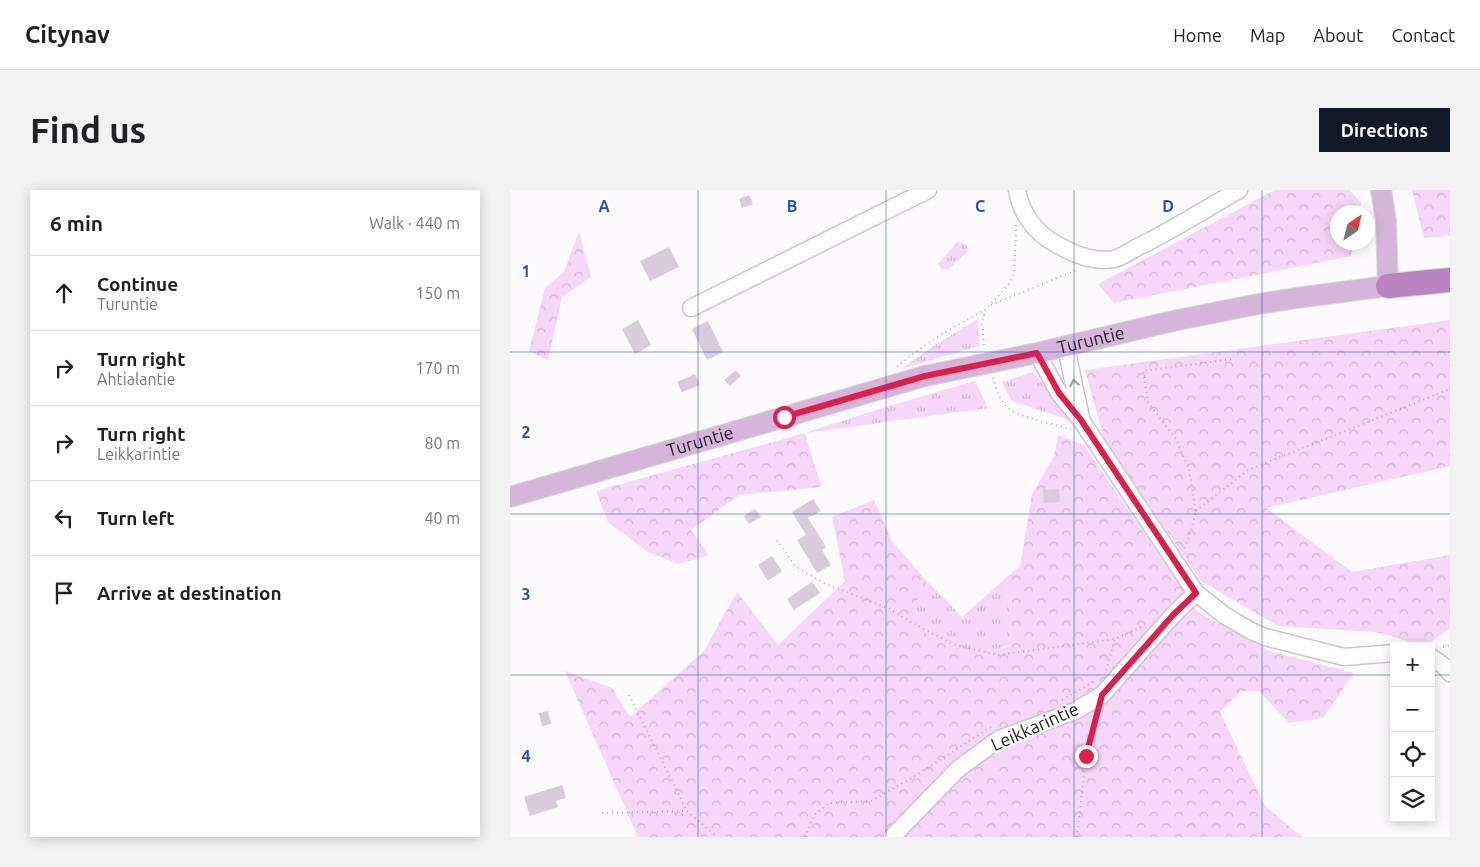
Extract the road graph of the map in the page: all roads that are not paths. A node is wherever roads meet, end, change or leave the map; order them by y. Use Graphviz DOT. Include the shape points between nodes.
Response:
graph roads {
  1 [pos="928,190"];
  2 [pos="1239,190"];
  3 [pos="1381,190"];
  4 [pos="1018,196"];
  5 [pos="1450,280"];
  6 [pos="1388,286"];
  7 [pos="691,308"];
  8 [pos="1066,347"];
  9 [pos="1037,353"];
  10 [pos="1081,420"];
  11 [pos="510,496"];
  12 [pos="1196,593"];
  13 [pos="1390,653"];
  14 [pos="1435,660"];
  15 [pos="1450,673"];
  16 [pos="892,837"];
  1 -- 7 [label="street"];
  2 -- 4 [label="street" via="1150,241 1115,258 1098,260 1071,253 1048,240 1029,220"];
  3 -- 6 [label="main road" via="1386,221"];
  5 -- 6 [label="highway"];
  6 -- 8 [label="main road, Turuntie" via="1253,305"];
  8 -- 9 [label="main road, Turuntie"];
  10 -- 8 [label="street, one-way"];
  9 -- 10 [label="street" via="1059,393"];
  9 -- 11 [label="main road, Turuntie" via="925,376"];
  10 -- 12 [label="street"];
  12 -- 13 [label="street" via="1224,615 1265,637 1344,658"];
  12 -- 16 [label="street, Leikkarintie" via="1102,695 1075,711 998,740 958,769"];
  14 -- 15 [label="street"];
}
